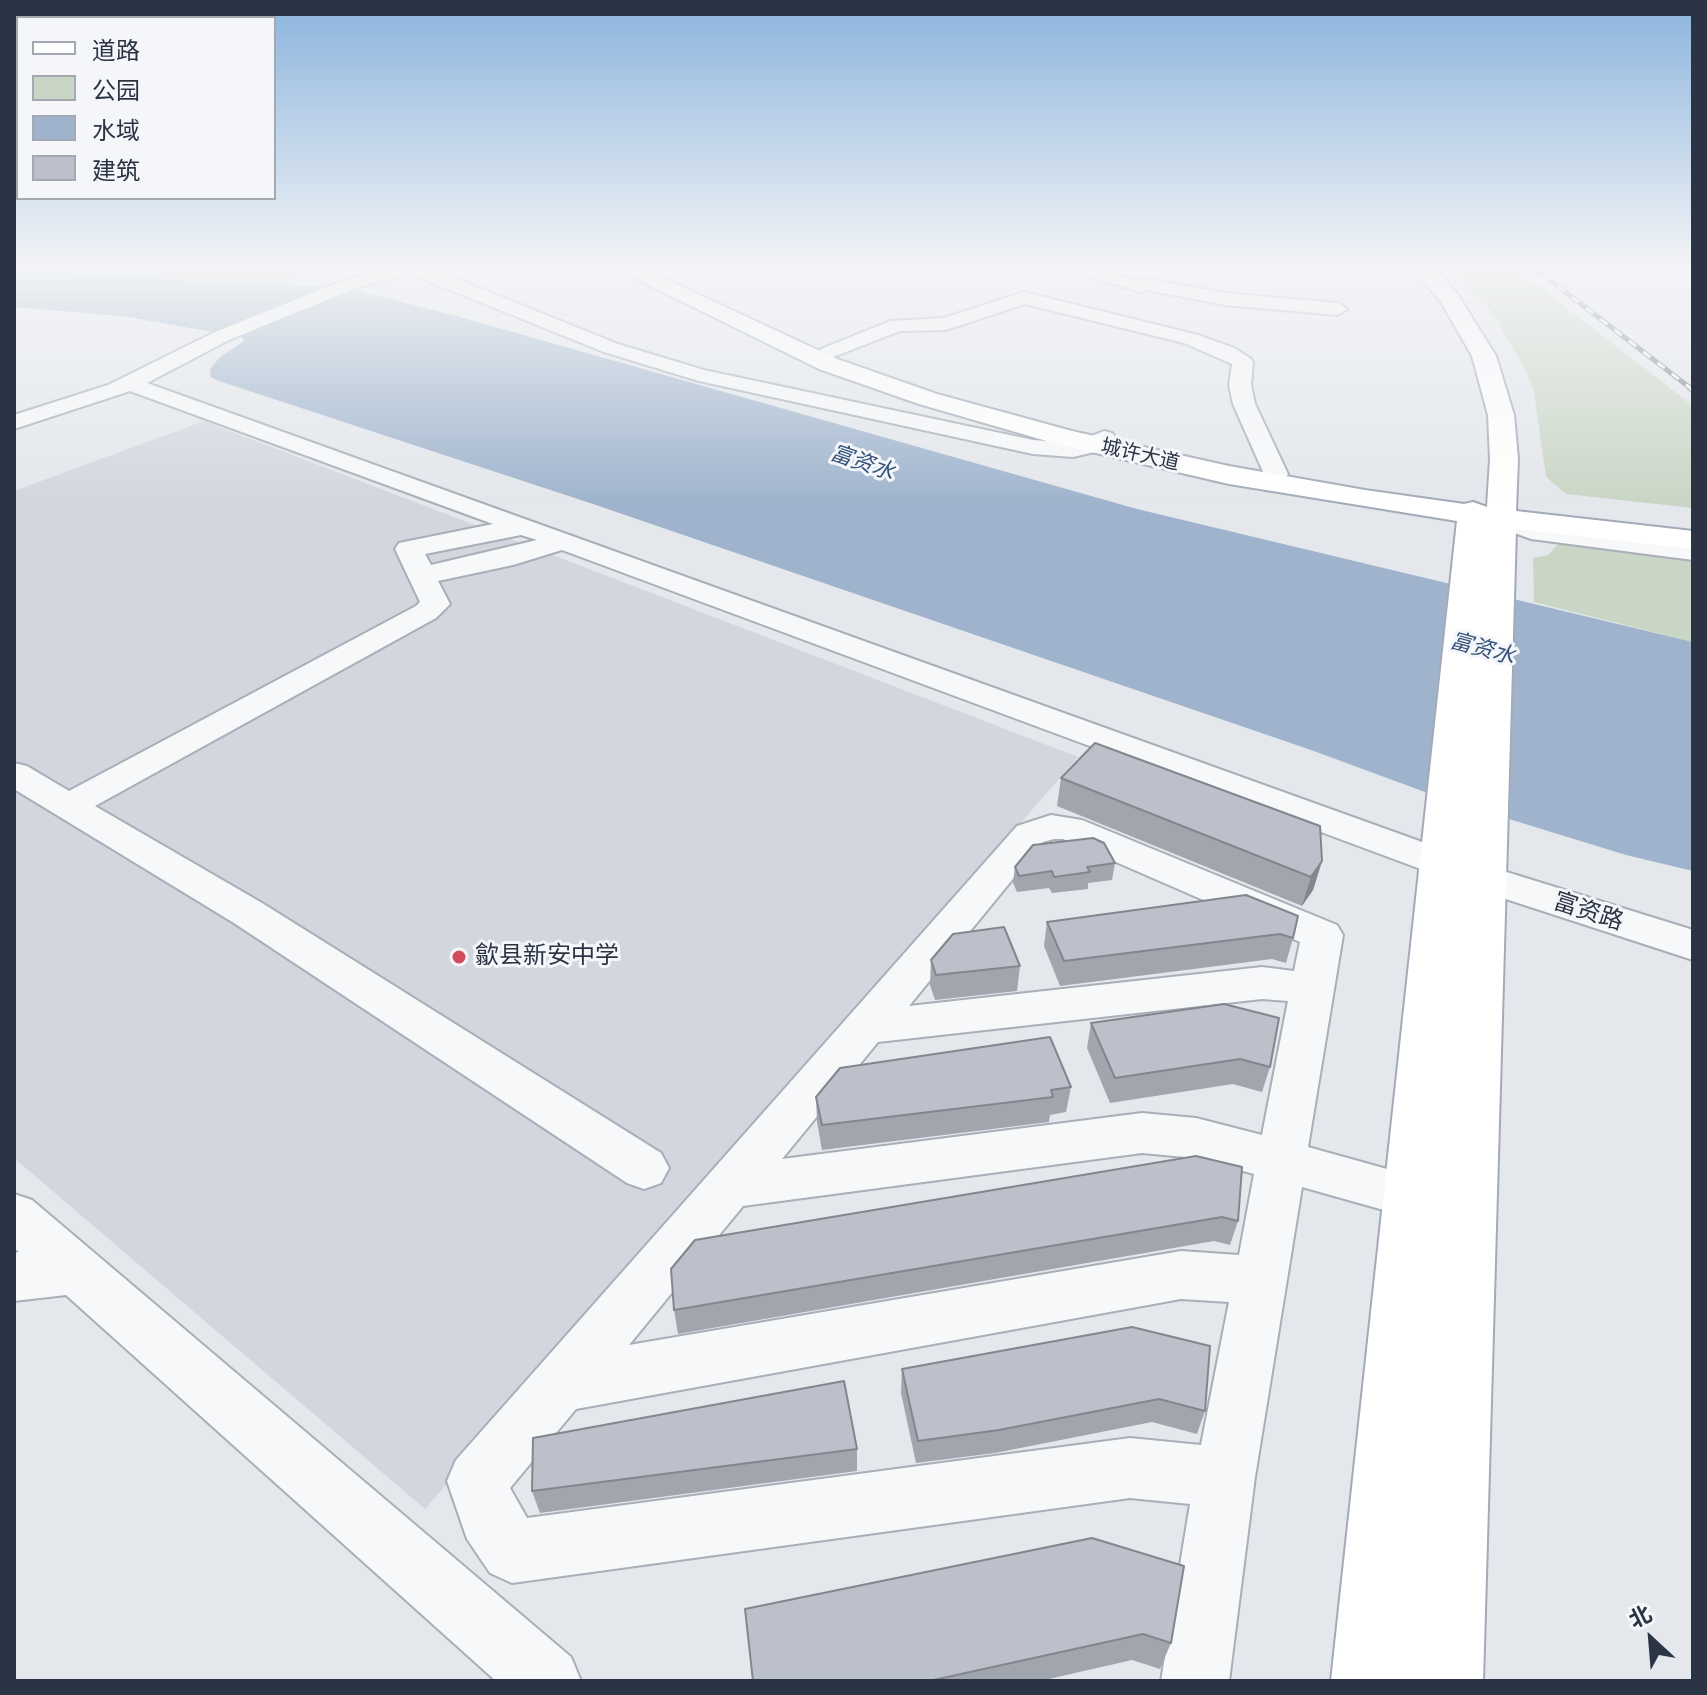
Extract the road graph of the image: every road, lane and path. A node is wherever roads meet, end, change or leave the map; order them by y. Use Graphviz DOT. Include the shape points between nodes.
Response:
graph roads {
  1 [pos="208,343"];
  2 [pos="601,343"];
  3 [pos="780,343"];
  4 [pos="807,343"];
  5 [pos="852,343"];
  6 [pos="1202,343"];
  7 [pos="1456,343"];
  8 [pos="1478,343"];
  9 [pos="828,353"];
  10 [pos="130,384"];
  11 [pos="14,422"];
  12 [pos="1100,442"];
  13 [pos="1276,474"];
  14 [pos="1475,489"];
  15 [pos="1502,514"];
  16 [pos="526,526"];
  17 [pos="1693,530"];
  18 [pos="565,540"];
  19 [pos="1693,540"];
  20 [pos="1693,552"];
  21 [pos="1483,570"];
  22 [pos="421,576"];
  23 [pos="14,774"];
  24 [pos="68,806"];
  25 [pos="1464,847"];
  26 [pos="1693,945"];
  27 [pos="1312,988"];
  28 [pos="865,1027"];
  29 [pos="1281,1161"];
  30 [pos="644,1168"];
  31 [pos="728,1187"];
  32 [pos="1412,1196"];
  33 [pos="14,1216"];
  34 [pos="76,1270"];
  35 [pos="14,1277"];
  36 [pos="1260,1280"];
  37 [pos="560,1384"];
  38 [pos="1225,1477"];
  39 [pos="547,1681"];
  40 [pos="1195,1681"];
  41 [pos="1370,1681"];
  42 [pos="1444,1681"];
  1 -- 10 [label="street"];
  2 -- 12 [label="street" via="699,375 1033,447 1073,450"];
  3 -- 12 [label="main road, 城许大道" via="969,412"];
  4 -- 9 [label="main road, 城许大道"];
  5 -- 9 [label="street"];
  6 -- 13 [label="street" via="1240,358 1244,404"];
  7 -- 14 [label="main road" via="1477,412"];
  8 -- 15 [label="main road" via="1491,375 1504,436"];
  9 -- 12 [label="main road, 城许大道"];
  10 -- 11 [label="street"];
  10 -- 16 [label="street, 富资路"];
  12 -- 13 [label="main road, 城许大道"];
  12 -- 14 [label="main road, 城许大道" via="1229,475"];
  13 -- 14 [label="main road, 城许大道"];
  14 -- 15 [label="main road, 城许大道"];
  14 -- 21 [label="main road"];
  15 -- 17 [label="main road, 城许大道"];
  15 -- 19 [label="main road, 城许大道"];
  15 -- 20 [label="street" via="1540,533"];
  15 -- 21 [label="main road"];
  16 -- 18 [label="street, 富资路"];
  16 -- 22 [label="street" via="409,549"];
  18 -- 22 [label="street"];
  18 -- 25 [label="street, 富资路"];
  21 -- 25 [label="main road"];
  22 -- 24 [label="street" via="435,604 426,612"];
  23 -- 24 [label="street"];
  24 -- 30 [label="street" via="248,913"];
  25 -- 26 [label="street, 富资路"];
  25 -- 32 [label="main road"];
  25 -- 42 [label="main road"];
  27 -- 28 [label="street" via="1262,983"];
  27 -- 28 [label="street" via="1322,935 1069,828 1051,827 1030,834"];
  27 -- 29 [label="street"];
  28 -- 31 [label="street"];
  29 -- 31 [label="street" via="1196,1138 1142,1133"];
  29 -- 32 [label="street"];
  29 -- 36 [label="street"];
  31 -- 37 [label="street"];
  32 -- 41 [label="main road"];
  33 -- 34 [label="street"];
  34 -- 35 [label="street"];
  34 -- 39 [label="street"];
  36 -- 37 [label="street" via="1181,1275"];
  36 -- 38 [label="street"];
  37 -- 38 [label="street" via="477,1481 489,1517 512,1551 1130,1468"];
  38 -- 40 [label="street"];
}
